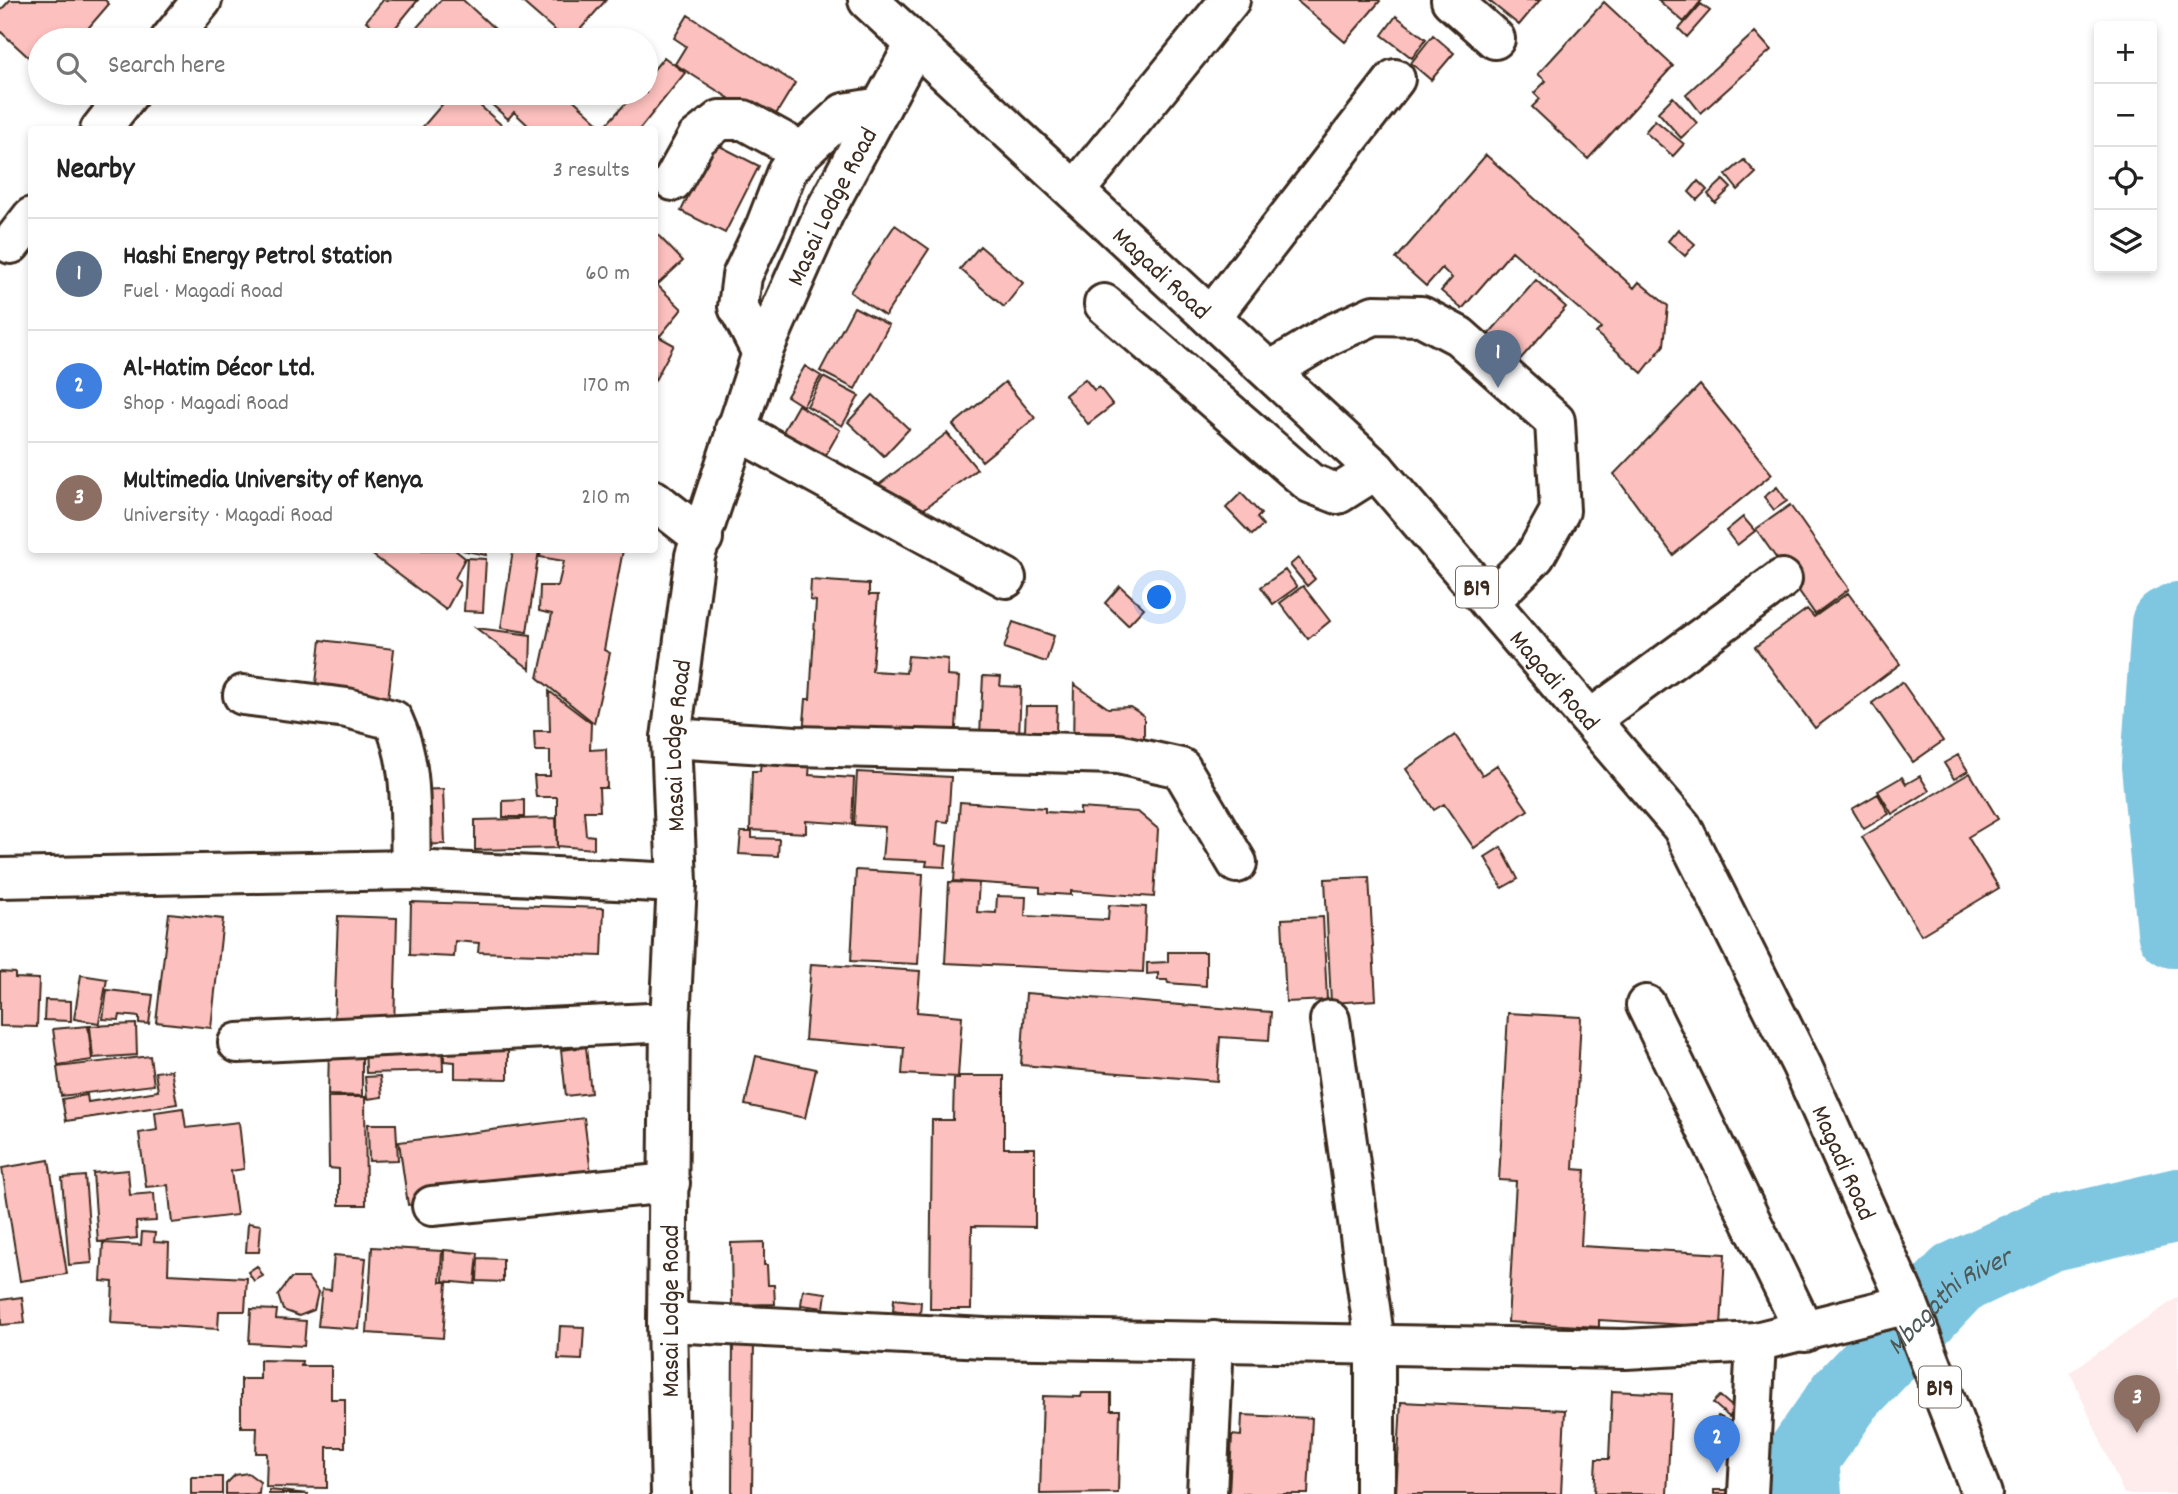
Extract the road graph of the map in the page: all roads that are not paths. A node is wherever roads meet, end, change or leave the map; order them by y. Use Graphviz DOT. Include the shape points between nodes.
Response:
graph roads {
  1 [pos="202,0"];
  2 [pos="868,0"];
  3 [pos="1230,0"];
  4 [pos="1451,0"];
  5 [pos="180,28"];
  6 [pos="1495,39"];
  7 [pos="915,44"];
  8 [pos="1395,79"];
  9 [pos="120,105"];
  10 [pos="881,107"];
  11 [pos="103,126"];
  12 [pos="802,152"];
  13 [pos="673,181"];
  14 [pos="1075,191"];
  15 [pos="1104,304"];
  16 [pos="1211,317"];
  17 [pos="762,353"];
  18 [pos="1270,371"];
  19 [pos="735,429"];
  20 [pos="1376,470"];
  21 [pos="658,503"];
  22 [pos="703,538"];
  23 [pos="1006,578"];
  24 [pos="1782,579"];
  25 [pos="1489,601"];
  26 [pos="243,695"];
  27 [pos="1591,719"];
  28 [pos="671,738"];
  29 [pos="1237,863"];
  30 [pos="411,870"];
  31 [pos="0,878"];
  32 [pos="677,883"];
  33 [pos="1646,1004"];
  34 [pos="1330,1020"];
  35 [pos="670,1022"];
  36 [pos="238,1043"];
  37 [pos="670,1184"];
  38 [pos="432,1206"];
  39 [pos="1908,1306"];
  40 [pos="667,1322"];
  41 [pos="1805,1332"];
  42 [pos="1214,1342"];
  43 [pos="1756,1342"];
  44 [pos="1375,1343"];
  45 [pos="1977,1480"];
  46 [pos="671,1494"];
  47 [pos="1207,1494"];
  48 [pos="1375,1494"];
  49 [pos="1748,1494"];
  1 -- 5 [label="main road"];
  2 -- 7 [label="main road, Magadi Road / B19"];
  3 -- 14 [label="main road"];
  4 -- 6 [label="main road"];
  7 -- 10 [label="main road, Masai Lodge Road"];
  7 -- 14 [label="main road, Magadi Road / B19"];
  8 -- 16 [label="main road"];
  9 -- 11 [label="main road"];
  10 -- 12 [label="main road" via="844,113"];
  10 -- 17 [label="main road, Masai Lodge Road" via="824,213"];
  12 -- 13 [label="main road" via="744,120 720,120 697,138"];
  12 -- 17 [label="main road" via="787,171 742,276 738,307"];
  14 -- 16 [label="main road, Magadi Road / B19"];
  15 -- 20 [label="main road" via="1310,483 1338,494"];
  16 -- 18 [label="main road, Magadi Road / B19"];
  17 -- 19 [label="main road, Masai Lodge Road"];
  18 -- 20 [label="main road, Magadi Road / B19"];
  18 -- 25 [label="main road" via="1374,315 1421,316 1459,336 1555,421 1560,511 1535,556"];
  19 -- 22 [label="main road, Masai Lodge Road"];
  19 -- 23 [label="main road"];
  20 -- 25 [label="main road, Magadi Road / B19"];
  21 -- 22 [label="main road"];
  22 -- 28 [label="main road, Masai Lodge Road" via="695,556"];
  24 -- 27 [label="main road"];
  25 -- 27 [label="main road, Magadi Road / B19"];
  26 -- 30 [label="main road" via="347,708 393,720 408,765"];
  27 -- 39 [label="main road, Magadi Road / B19" via="1682,827 1802,1066"];
  28 -- 29 [label="main road" via="795,746 1118,754 1181,768"];
  28 -- 32 [label="main road, Masai Lodge Road"];
  30 -- 31 [label="main road"];
  30 -- 32 [label="main road"];
  32 -- 35 [label="main road, Masai Lodge Road"];
  33 -- 41 [label="main road"];
  34 -- 44 [label="main road"];
  35 -- 36 [label="main road"];
  35 -- 37 [label="main road, Masai Lodge Road"];
  37 -- 38 [label="main road"];
  37 -- 40 [label="main road, Masai Lodge Road"];
  39 -- 41 [label="main road"];
  39 -- 45 [label="main road, Magadi Road / B19"];
  40 -- 42 [label="main road" via="985,1338"];
  40 -- 46 [label="main road, Masai Lodge Road"];
  41 -- 43 [label="main road"];
  42 -- 44 [label="main road"];
  42 -- 47 [label="main road"];
  43 -- 44 [label="main road" via="1625,1349"];
  43 -- 49 [label="main road"];
  44 -- 48 [label="main road"];
}
